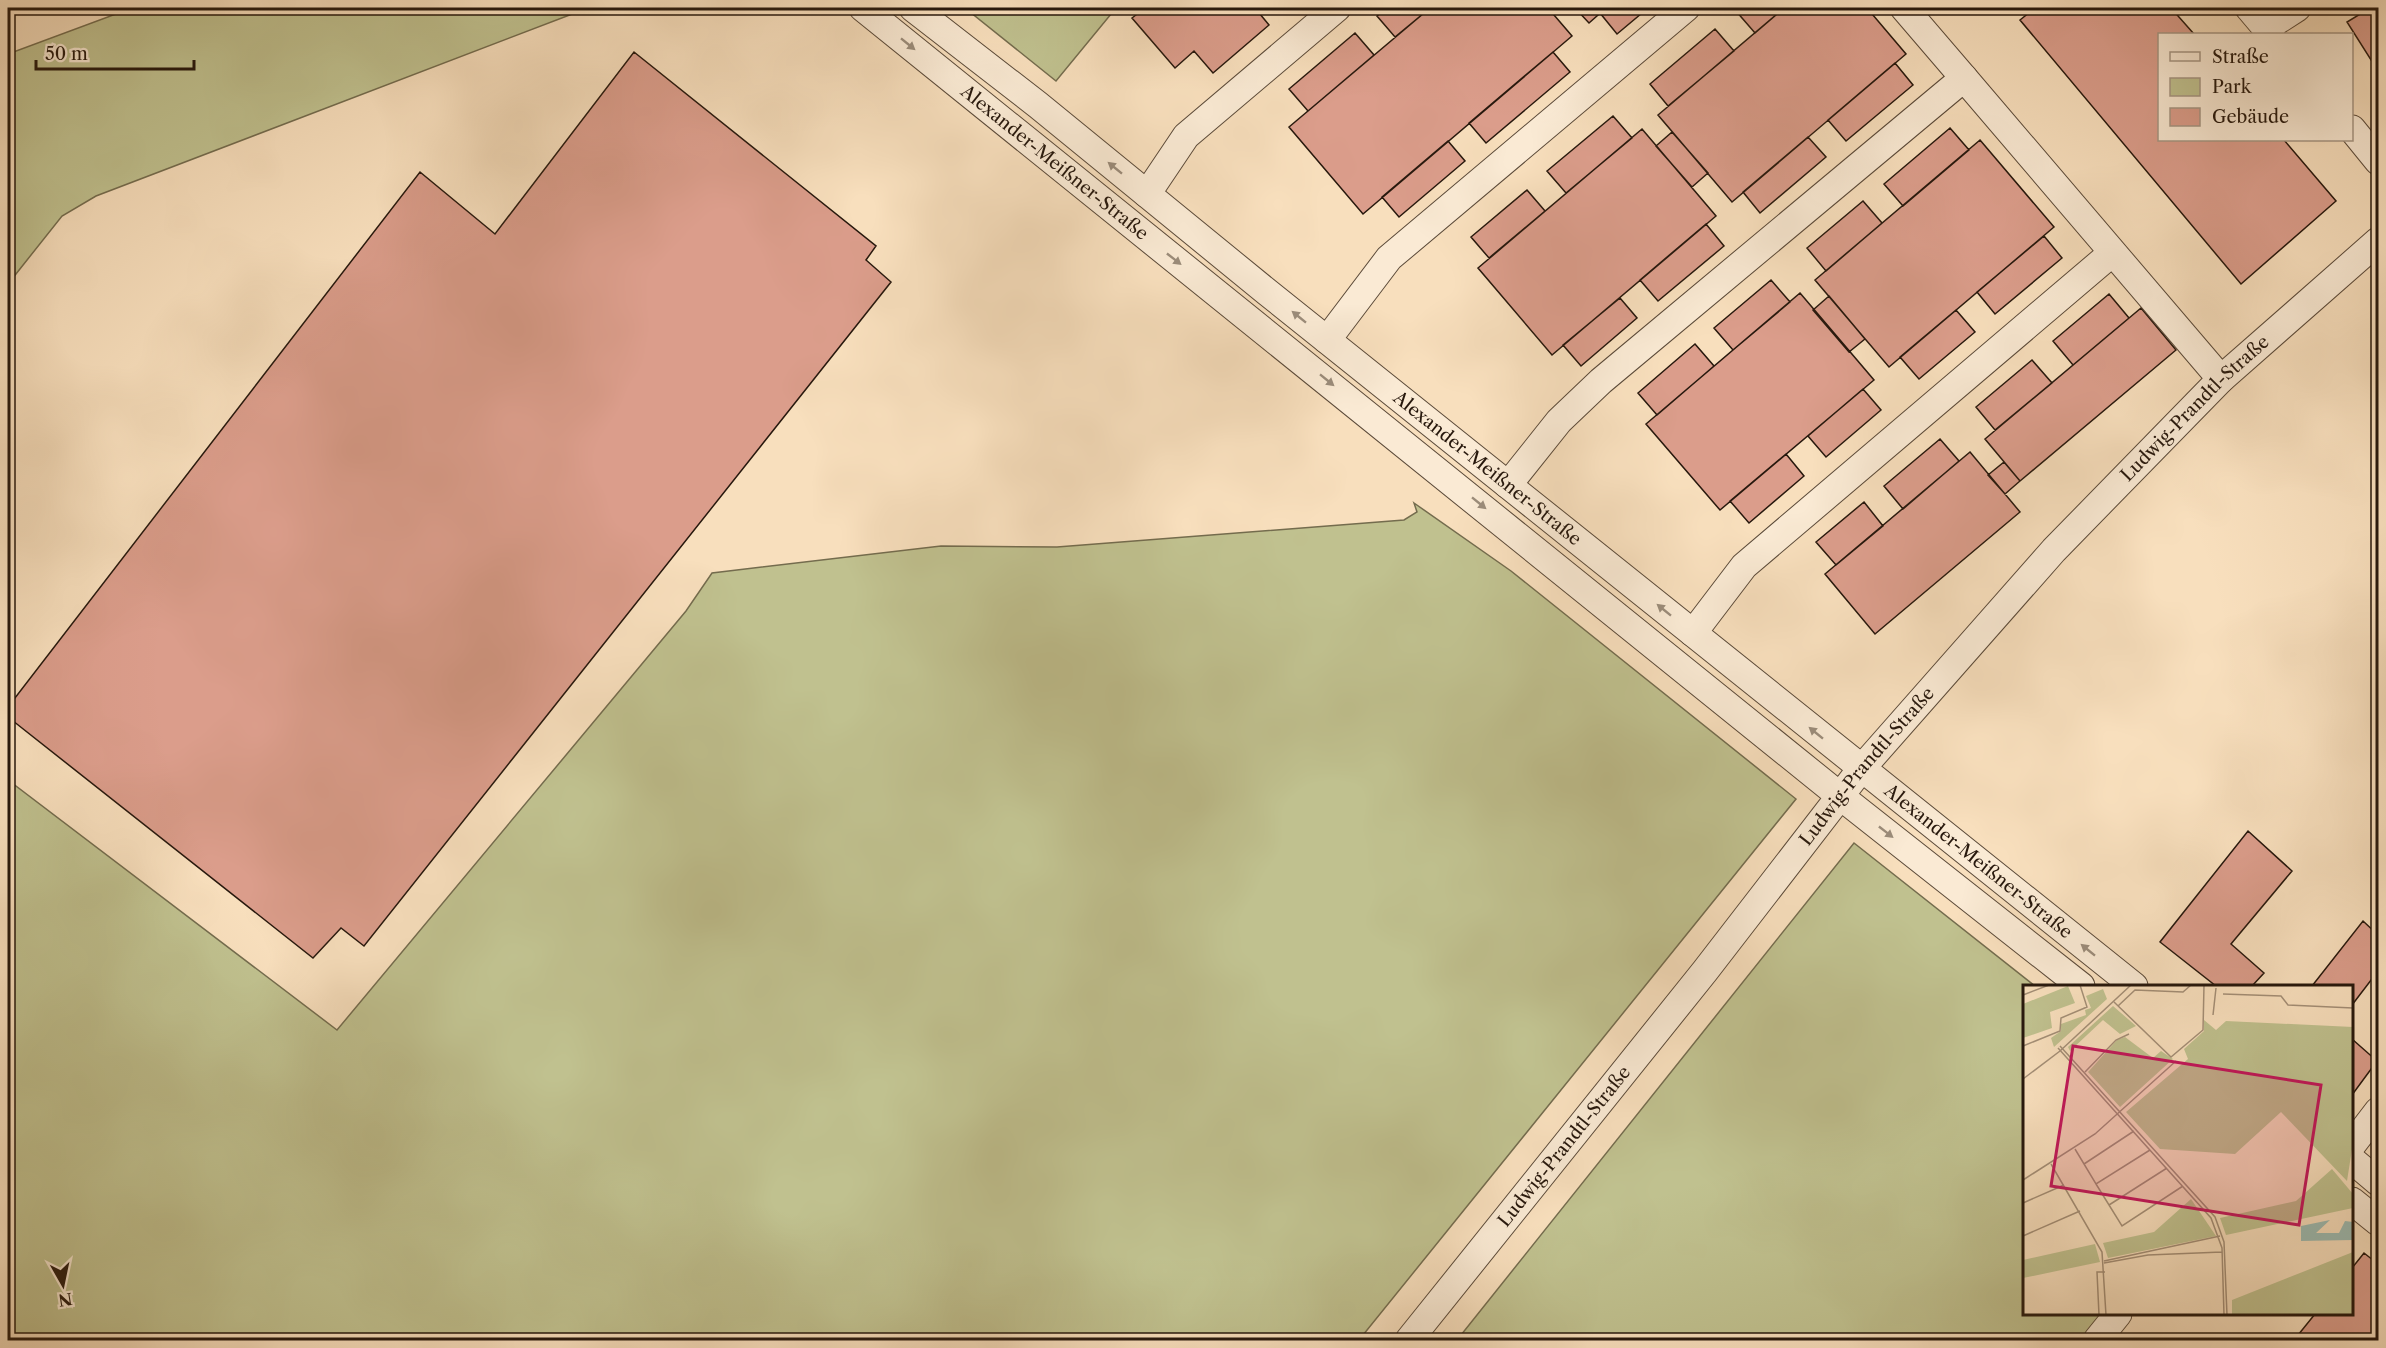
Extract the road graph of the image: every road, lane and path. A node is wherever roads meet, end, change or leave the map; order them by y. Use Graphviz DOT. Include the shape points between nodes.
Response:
graph roads {
  1 [pos="862,8"];
  2 [pos="913,8"];
  3 [pos="1337,8"];
  4 [pos="1686,8"];
  5 [pos="1904,8"];
  6 [pos="2297,8"];
  7 [pos="2262,23"];
  8 [pos="1965,78"];
  9 [pos="2353,130"];
  10 [pos="2379,161"];
  11 [pos="1147,194"];
  12 [pos="2379,241"];
  13 [pos="2112,253"];
  14 [pos="1267,292"];
  15 [pos="1247,316"];
  16 [pos="1327,340"];
  17 [pos="2221,379"];
  18 [pos="1508,485"];
  19 [pos="1701,640"];
  20 [pos="1687,672"];
  21 [pos="1861,769"];
  22 [pos="1840,796"];
  23 [pos="2078,985"];
  24 [pos="2131,985"];
  25 [pos="2379,1111"];
  26 [pos="2353,1144"];
  27 [pos="2353,1161"];
  28 [pos="2379,1182"];
  29 [pos="2353,1202"];
  30 [pos="2379,1222"];
  31 [pos="2117,1315"];
  32 [pos="1409,1341"];
  33 [pos="2097,1341"];
  1 -- 15 [label="street, Alexander-Meißner-Straße, one-way"];
  11 -- 2 [label="street, Alexander-Meißner-Straße, one-way"];
  3 -- 11 [label="street" via="1186,136"];
  4 -- 16 [label="street" via="1389,258"];
  5 -- 8 [label="street"];
  6 -- 7 [label="street"];
  8 -- 13 [label="street"];
  8 -- 18 [label="street" via="1601,381 1559,421"];
  9 -- 10 [label="street"];
  11 -- 14 [label="street, Alexander-Meißner-Straße"];
  12 -- 17 [label="street, Ludwig-Prandtl-Straße"];
  13 -- 17 [label="street"];
  13 -- 19 [label="street" via="1744,566"];
  14 -- 15 [label="street"];
  16 -- 14 [label="street, Alexander-Meißner-Straße, one-way"];
  15 -- 20 [label="street, Alexander-Meißner-Straße, one-way"];
  16 -- 18 [label="street, Alexander-Meißner-Straße"];
  17 -- 21 [label="street, Ludwig-Prandtl-Straße" via="2054,550"];
  19 -- 18 [label="street, Alexander-Meißner-Straße, one-way"];
  19 -- 20 [label="street"];
  21 -- 19 [label="street, Alexander-Meißner-Straße, one-way"];
  20 -- 22 [label="street, Alexander-Meißner-Straße"];
  21 -- 22 [label="street, Ludwig-Prandtl-Straße"];
  24 -- 21 [label="street, Alexander-Meißner-Straße, one-way"];
  22 -- 23 [label="street, Alexander-Meißner-Straße, one-way"];
  22 -- 32 [label="street, Ludwig-Prandtl-Straße"];
  25 -- 26 [label="street"];
  27 -- 28 [label="street"];
  29 -- 30 [label="street"];
  31 -- 33 [label="street"];
}
